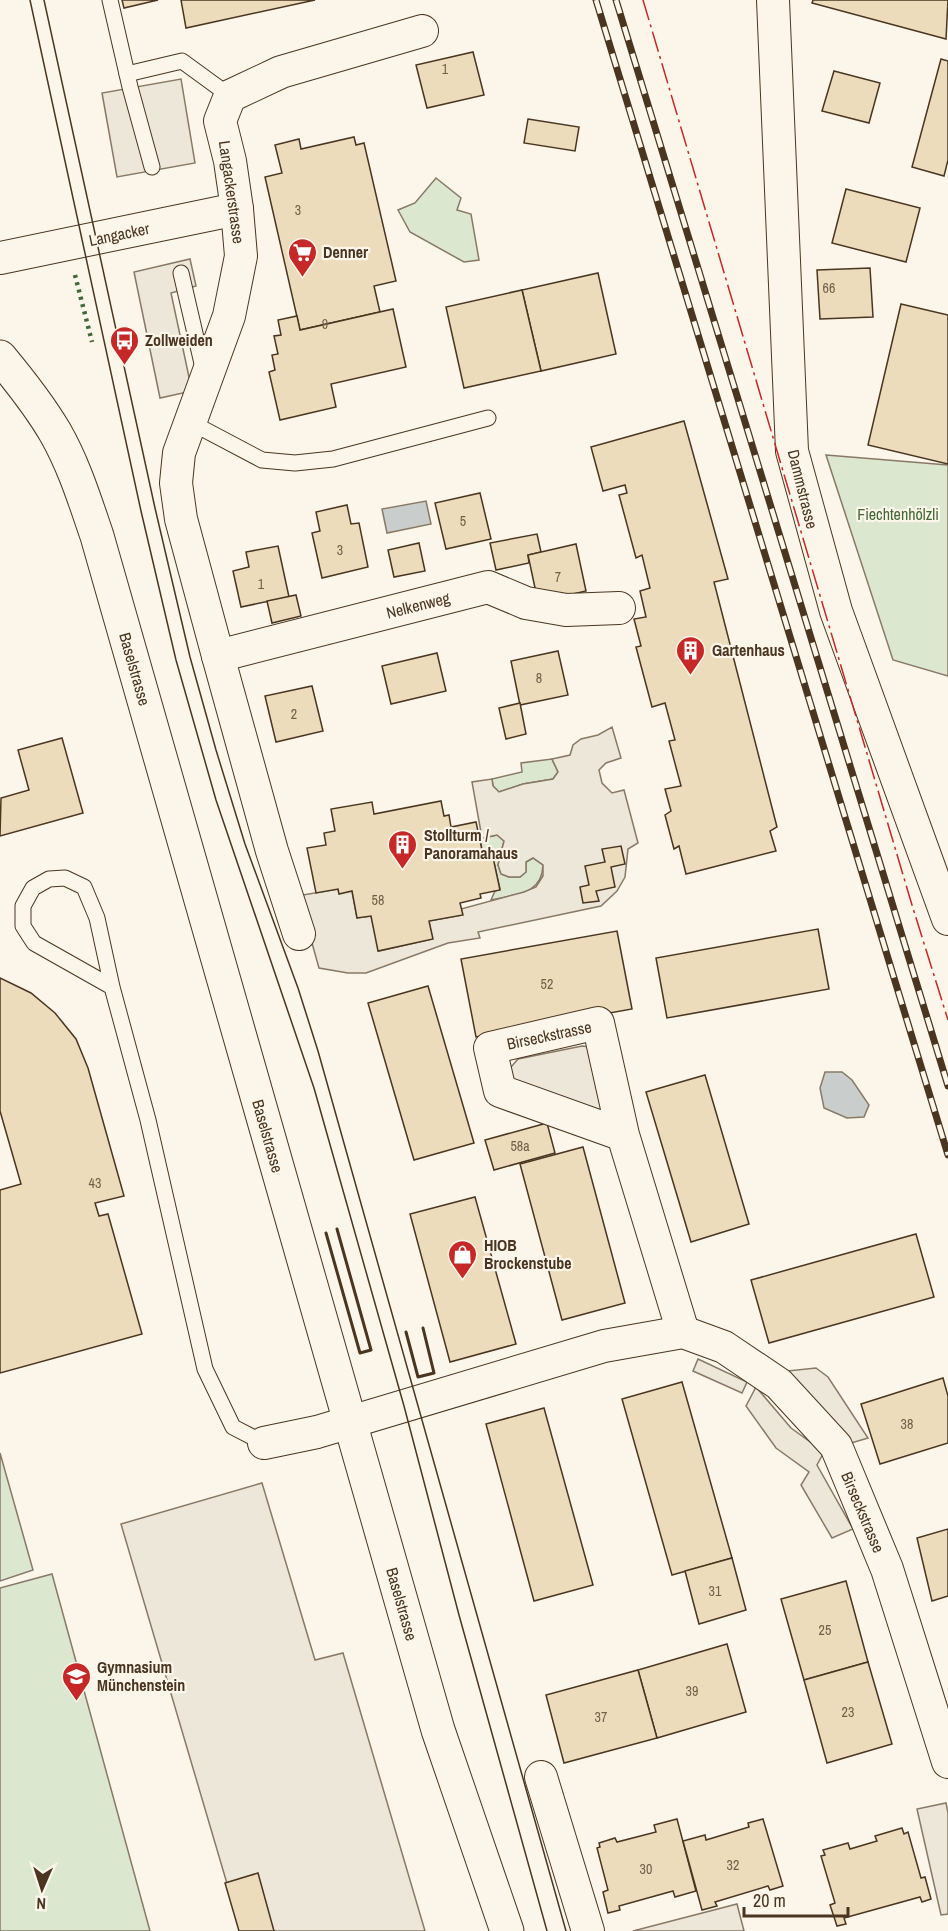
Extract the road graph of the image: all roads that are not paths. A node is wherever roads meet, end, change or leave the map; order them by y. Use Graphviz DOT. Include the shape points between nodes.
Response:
graph roads {
  1 [pos="110,0"];
  2 [pos="773,0"];
  3 [pos="422,31"];
  4 [pos="128,74"];
  5 [pos="230,96"];
  6 [pos="152,167"];
  7 [pos="237,209"];
  8 [pos="0,258"];
  9 [pos="181,273"];
  10 [pos="0,357"];
  11 [pos="206,384"];
  12 [pos="488,418"];
  13 [pos="192,423"];
  14 [pos="619,608"];
  15 [pos="218,656"];
  16 [pos="948,919"];
  17 [pos="299,934"];
  18 [pos="112,987"];
  19 [pos="623,1135"];
  20 [pos="683,1332"];
  21 [pos="350,1422"];
  22 [pos="264,1443"];
  23 [pos="948,1762"];
  24 [pos="540,1777"];
  25 [pos="507,1931"];
  26 [pos="588,1931"];
  1 -- 4 [label="lane"];
  2 -- 16 [label="street, Dammstrasse" via="792,451 836,611"];
  3 -- 5 [label="street" via="281,72"];
  4 -- 5 [label="lane" via="182,61"];
  4 -- 6 [label="lane"];
  5 -- 7 [label="street, Langackerstrasse" via="220,121"];
  7 -- 8 [label="street, Langacker"];
  7 -- 11 [label="street, Langackerstrasse" via="241,256 237,282"];
  9 -- 11 [label="lane"];
  10 -- 21 [label="main road, Baselstrasse" via="38,404 56,434 73,468 97,536"];
  11 -- 13 [label="street, Langackerstrasse"];
  12 -- 13 [label="lane" via="333,459 295,463 262,460"];
  13 -- 15 [label="street, Langackerstrasse" via="180,453 176,483 181,519"];
  14 -- 15 [label="street, Nelkenweg" via="566,610 526,603 488,587"];
  15 -- 17 [label="street"];
  18 -- 18 [label="lane" via="97,918 84,887 65,878 49,879 33,888 23,906 23,926 34,943"];
  18 -- 22 [label="lane" via="148,1120 205,1369 233,1426"];
  19 -- 19 [label="street, Birseckstrasse" via="598,1023 490,1048 500,1091"];
  19 -- 20 [label="street, Birseckstrasse"];
  20 -- 21 [label="street" via="604,1346"];
  20 -- 23 [label="street, Birseckstrasse" via="724,1347 779,1384 836,1446 887,1569"];
  21 -- 22 [label="street"];
  21 -- 25 [label="main road, Baselstrasse" via="438,1730"];
  24 -- 26 [label="street"];
}
